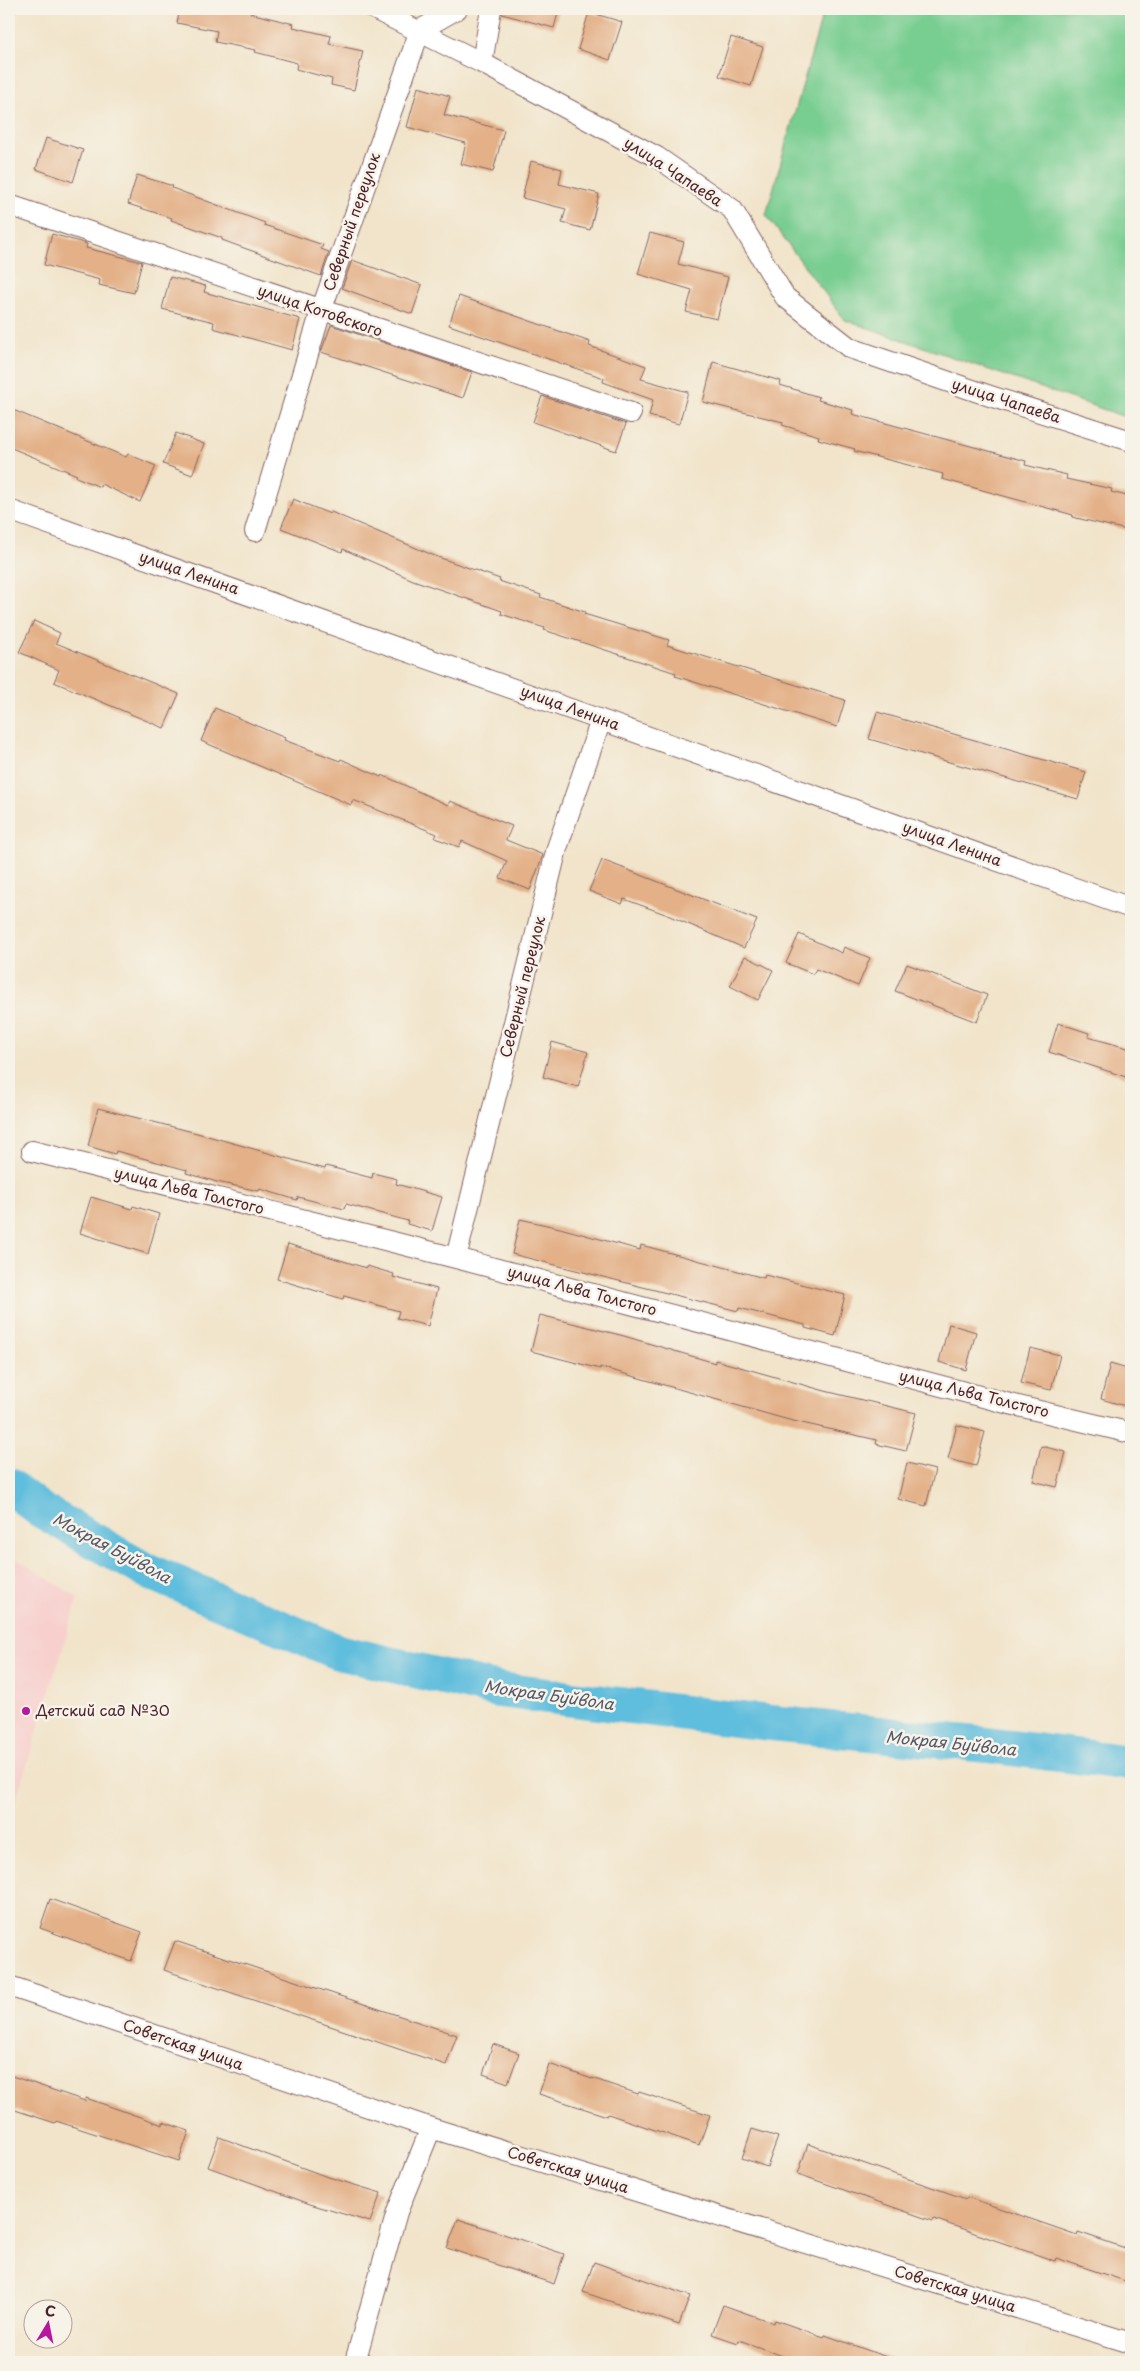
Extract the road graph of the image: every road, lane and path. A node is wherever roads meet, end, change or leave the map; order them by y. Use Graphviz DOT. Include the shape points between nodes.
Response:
graph roads {
  1 [pos="374,9"];
  2 [pos="457,9"];
  3 [pos="491,9"];
  4 [pos="420,30"];
  5 [pos="482,63"];
  6 [pos="9,205"];
  7 [pos="321,311"];
  8 [pos="631,414"];
  9 [pos="1131,441"];
  10 [pos="9,510"];
  11 [pos="255,531"];
  12 [pos="601,720"];
  13 [pos="1131,908"];
  14 [pos="32,1151"];
  15 [pos="456,1258"];
  16 [pos="1131,1433"];
  17 [pos="9,1986"];
  18 [pos="431,2128"];
  19 [pos="1131,2343"];
  20 [pos="355,2362"];
  1 -- 4 [label="street, улица Чапаева"];
  2 -- 4 [label="street"];
  3 -- 5 [label="street"];
  4 -- 5 [label="street, улица Чапаева"];
  4 -- 7 [label="street, Северный переулок"];
  5 -- 9 [label="street, улица Чапаева" via="657,158 732,209 785,297 850,348"];
  6 -- 7 [label="street, улица Котовского"];
  7 -- 8 [label="street, улица Котовского"];
  7 -- 11 [label="street, Северный переулок"];
  10 -- 12 [label="street, улица Ленина"];
  12 -- 13 [label="street, улица Ленина"];
  12 -- 15 [label="street, Северный переулок" via="557,848"];
  14 -- 15 [label="street, улица Льва Толстого"];
  15 -- 16 [label="street, улица Льва Толстого"];
  17 -- 18 [label="street, Советская улица"];
  18 -- 19 [label="street, Советская улица"];
  18 -- 20 [label="street" via="397,2212"];
}
